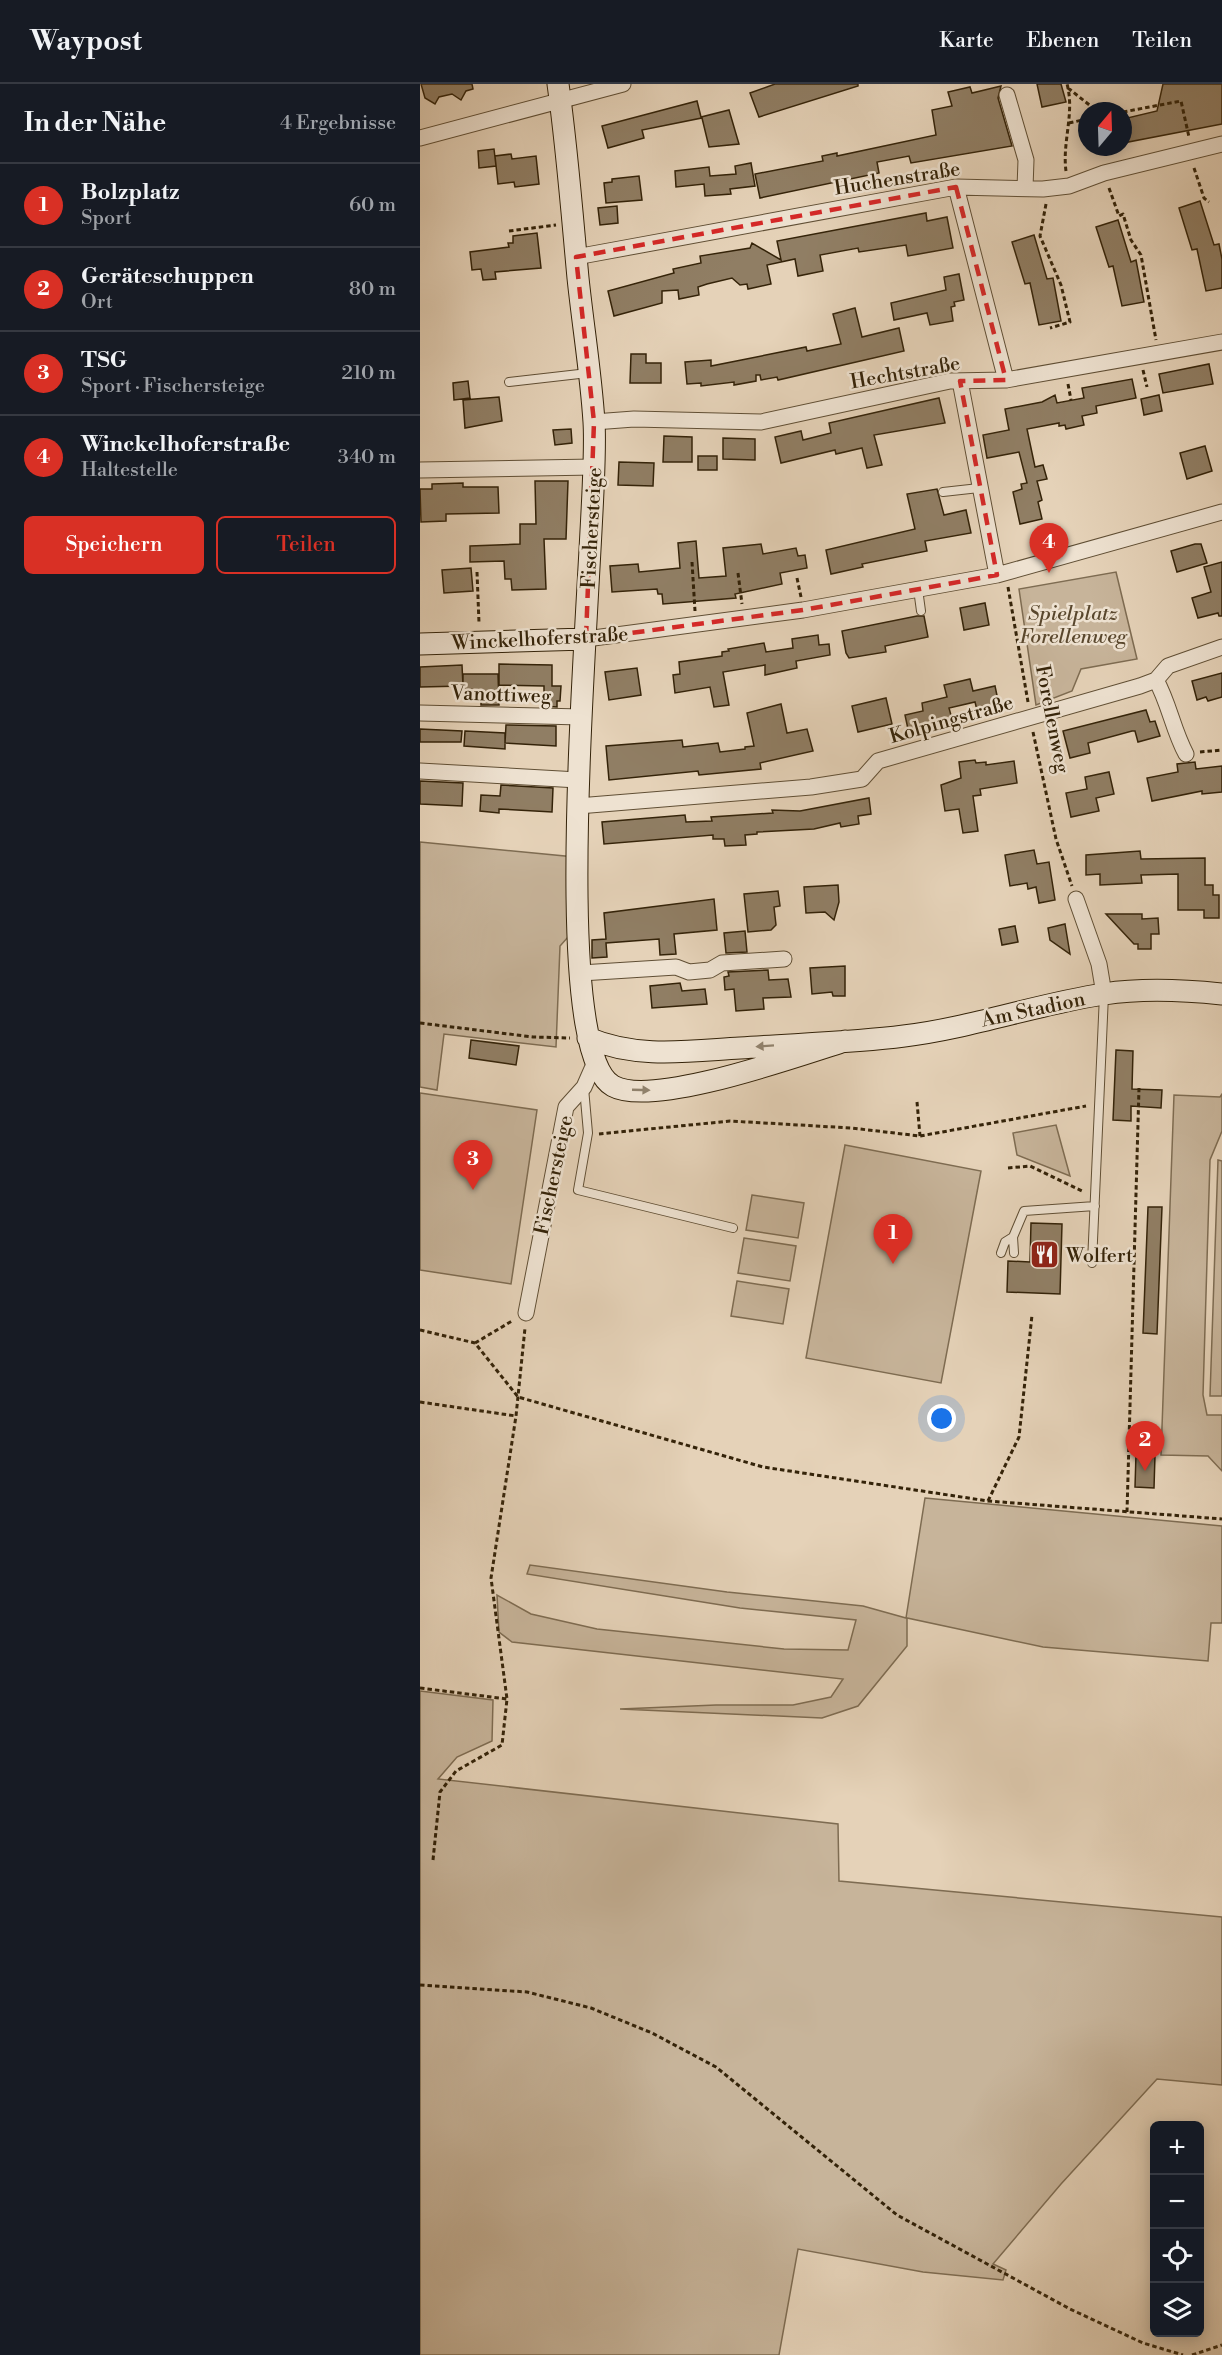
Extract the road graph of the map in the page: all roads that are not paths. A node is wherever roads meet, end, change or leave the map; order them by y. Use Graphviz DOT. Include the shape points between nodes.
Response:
graph roads {
  1 [pos="622,84"];
  2 [pos="559,92"];
  3 [pos="1007,95"];
  4 [pos="420,138"];
  5 [pos="1222,144"];
  6 [pos="956,187"];
  7 [pos="1025,188"];
  8 [pos="576,257"];
  9 [pos="1222,342"];
  10 [pos="588,373"];
  11 [pos="1006,380"];
  12 [pos="960,381"];
  13 [pos="509,382"];
  14 [pos="594,422"];
  15 [pos="594,467"];
  16 [pos="420,470"];
  17 [pos="979,488"];
  18 [pos="943,492"];
  19 [pos="1222,512"];
  20 [pos="998,575"];
  21 [pos="918,589"];
  22 [pos="921,611"];
  23 [pos="586,639"];
  24 [pos="420,644"];
  25 [pos="1222,647"];
  26 [pos="1156,680"];
  27 [pos="420,713"];
  28 [pos="582,717"];
  29 [pos="1186,754"];
  30 [pos="420,771"];
  31 [pos="578,780"];
  32 [pos="578,806"];
  33 [pos="1076,899"];
  34 [pos="784,959"];
  35 [pos="581,973"];
  36 [pos="1104,994"];
  37 [pos="1222,994"];
  38 [pos="588,1038"];
  39 [pos="845,1041"];
  40 [pos="595,1062"];
  41 [pos="584,1087"];
  42 [pos="1095,1206"];
  43 [pos="733,1228"];
  44 [pos="1013,1237"];
  45 [pos="1001,1252"];
  46 [pos="1014,1253"];
  47 [pos="1092,1263"];
  48 [pos="526,1313"];
  1 -- 2 [label="street"];
  2 -- 4 [label="street"];
  2 -- 8 [label="street, Fischersteige"];
  3 -- 7 [label="street" via="1026,160"];
  5 -- 7 [label="street, Huchenstraße" via="1104,173 1069,186"];
  6 -- 7 [label="street, Huchenstraße"];
  6 -- 8 [label="street, Huchenstraße"];
  6 -- 11 [label="street"];
  8 -- 10 [label="street, Fischersteige"];
  9 -- 11 [label="street, Hechtstraße"];
  10 -- 13 [label="lane"];
  10 -- 14 [label="street, Fischersteige"];
  11 -- 12 [label="street, Hechtstraße"];
  12 -- 14 [label="street, Hechtstraße" via="761,422"];
  12 -- 17 [label="street"];
  14 -- 15 [label="street, Fischersteige"];
  15 -- 16 [label="street"];
  15 -- 23 [label="street, Fischersteige"];
  17 -- 18 [label="lane"];
  17 -- 20 [label="street"];
  19 -- 20 [label="street, Winckelhoferstraße"];
  20 -- 21 [label="street, Winckelhoferstraße"];
  21 -- 22 [label="lane"];
  21 -- 23 [label="street, Winckelhoferstraße"];
  23 -- 24 [label="street, Winckelhoferstraße"];
  23 -- 28 [label="street, Fischersteige"];
  25 -- 26 [label="street, Kolpingstraße" via="1168,666"];
  26 -- 29 [label="street"];
  26 -- 32 [label="street, Kolpingstraße" via="878,761 862,779 773,791"];
  27 -- 28 [label="street, Vanottiweg"];
  28 -- 31 [label="street, Fischersteige"];
  30 -- 31 [label="street"];
  31 -- 32 [label="street, Fischersteige"];
  32 -- 35 [label="street, Fischersteige" via="575,895"];
  33 -- 36 [label="street" via="1099,964"];
  34 -- 35 [label="street" via="722,963 710,970 689,972 676,967"];
  35 -- 38 [label="street, Fischersteige"];
  36 -- 37 [label="street, Am Stadion" via="1154,990"];
  36 -- 39 [label="street, Am Stadion" via="905,1036"];
  36 -- 42 [label="lane"];
  39 -- 38 [label="street, Am Stadion, one-way" via="632,1052"];
  38 -- 40 [label="street, Fischersteige"];
  40 -- 39 [label="street, Am Stadion, one-way" via="603,1078 614,1086 650,1091 738,1074"];
  40 -- 41 [label="street, Fischersteige"];
  41 -- 43 [label="lane" via="588,1132 578,1191"];
  41 -- 48 [label="street, Fischersteige" via="566,1107"];
  42 -- 44 [label="lane" via="1024,1211"];
  42 -- 47 [label="lane"];
  44 -- 45 [label="lane" via="1005,1242"];
  44 -- 46 [label="lane"];
}
